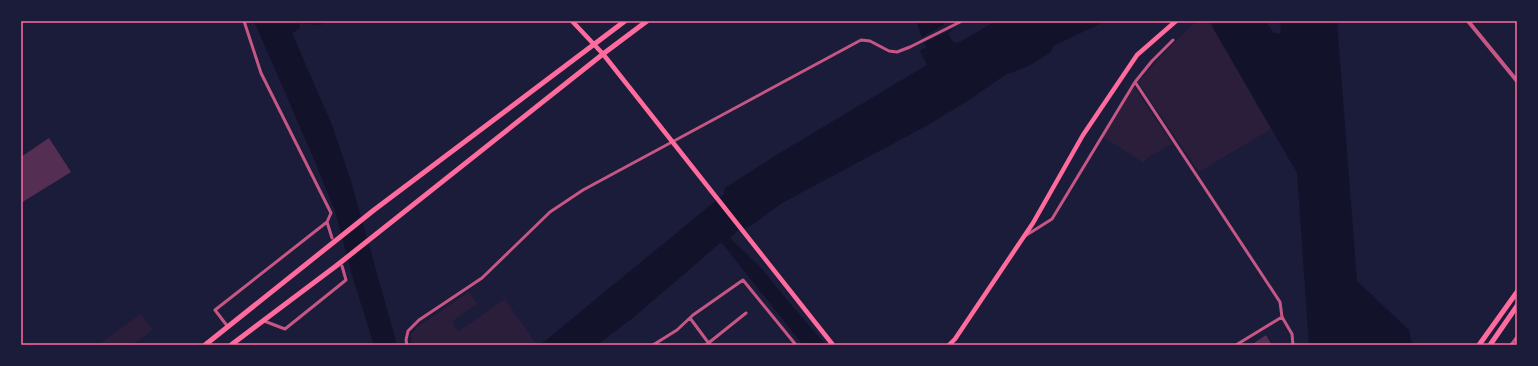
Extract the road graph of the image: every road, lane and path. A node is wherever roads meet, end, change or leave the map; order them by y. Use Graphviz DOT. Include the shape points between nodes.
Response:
graph roads {
  1 [pos="244,21"];
  2 [pos="572,21"];
  3 [pos="624,21"];
  4 [pos="647,21"];
  5 [pos="962,21"];
  6 [pos="1176,21"];
  7 [pos="1468,21"];
  8 [pos="1173,40"];
  9 [pos="594,45"];
  10 [pos="603,54"];
  11 [pos="1517,80"];
  12 [pos="1134,82"];
  13 [pos="671,142"];
  14 [pos="327,222"];
  15 [pos="1024,237"];
  16 [pos="332,238"];
  17 [pos="342,266"];
  18 [pos="1517,292"];
  19 [pos="1517,306"];
  20 [pos="746,313"];
  21 [pos="1282,317"];
  22 [pos="690,318"];
  23 [pos="264,321"];
  24 [pos="228,327"];
  25 [pos="1517,337"];
  26 [pos="708,344"];
  27 [pos="205,345"];
  28 [pos="231,345"];
  29 [pos="407,345"];
  30 [pos="653,345"];
  31 [pos="796,345"];
  32 [pos="833,345"];
  33 [pos="949,345"];
  34 [pos="1236,345"];
  35 [pos="1293,345"];
  36 [pos="1479,345"];
  37 [pos="1490,345"];
  38 [pos="1511,345"];
  1 -- 14 [label="street" via="261,73 331,213"];
  2 -- 9 [label="main road"];
  3 -- 9 [label="main road"];
  4 -- 10 [label="main road"];
  5 -- 13 [label="street" via="897,52 861,40"];
  6 -- 15 [label="main road" via="1137,55 1083,135"];
  7 -- 11 [label="street"];
  8 -- 12 [label="street"];
  9 -- 10 [label="main road"];
  9 -- 24 [label="main road" via="374,210"];
  10 -- 13 [label="main road"];
  10 -- 23 [label="main road"];
  12 -- 15 [label="street" via="1052,219"];
  12 -- 21 [label="street" via="1280,302"];
  13 -- 29 [label="street" via="583,190 550,212 482,278 419,320 408,331"];
  13 -- 32 [label="main road"];
  14 -- 16 [label="street"];
  14 -- 24 [label="street" via="215,310"];
  15 -- 33 [label="main road" via="955,340"];
  17 -- 23 [label="street" via="346,280 285,329"];
  18 -- 36 [label="main road"];
  19 -- 37 [label="main road"];
  20 -- 26 [label="street"];
  21 -- 34 [label="street"];
  21 -- 35 [label="street" via="1292,334"];
  22 -- 26 [label="street"];
  22 -- 30 [label="street" via="677,330"];
  22 -- 31 [label="street" via="743,280"];
  23 -- 28 [label="main road"];
  24 -- 27 [label="main road"];
  25 -- 38 [label="street"];
}
